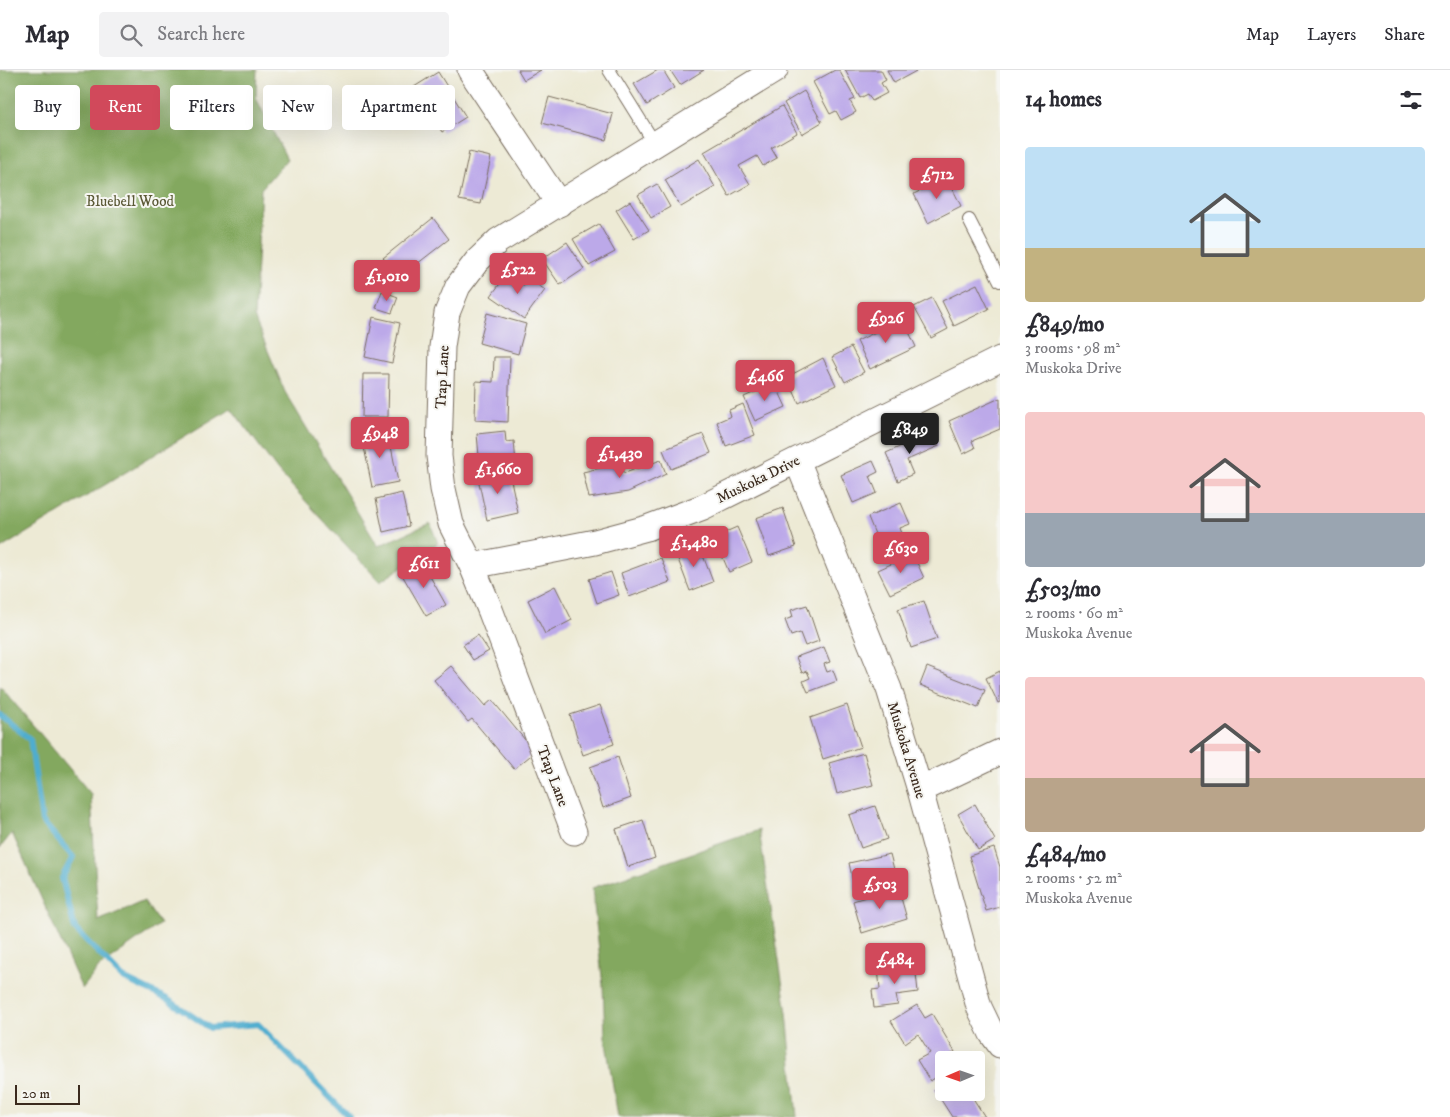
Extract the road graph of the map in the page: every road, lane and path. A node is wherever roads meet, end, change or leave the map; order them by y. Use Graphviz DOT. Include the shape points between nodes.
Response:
graph roads {
  1 [pos="470,70"];
  2 [pos="609,70"];
  3 [pos="775,70"];
  4 [pos="655,144"];
  5 [pos="559,204"];
  6 [pos="969,220"];
  7 [pos="1000,281"];
  8 [pos="1000,359"];
  9 [pos="797,460"];
  10 [pos="472,566"];
  11 [pos="1000,752"];
  12 [pos="920,790"];
  13 [pos="574,832"];
  14 [pos="1000,1045"];
  1 -- 5 [label="street"];
  2 -- 4 [label="lane"];
  3 -- 4 [label="street, Trap Lane"];
  4 -- 5 [label="street, Trap Lane"];
  5 -- 10 [label="street, Trap Lane" via="498,241 477,261 458,286 447,313 442,347 439,456 451,524"];
  6 -- 7 [label="lane"];
  8 -- 9 [label="street, Muskoka Drive"];
  9 -- 10 [label="street, Muskoka Drive" via="703,506 647,528 595,542"];
  9 -- 12 [label="street, Muskoka Avenue" via="889,689"];
  10 -- 13 [label="street, Trap Lane"];
  11 -- 12 [label="street"];
  12 -- 14 [label="street, Muskoka Avenue" via="979,1007"];
}
